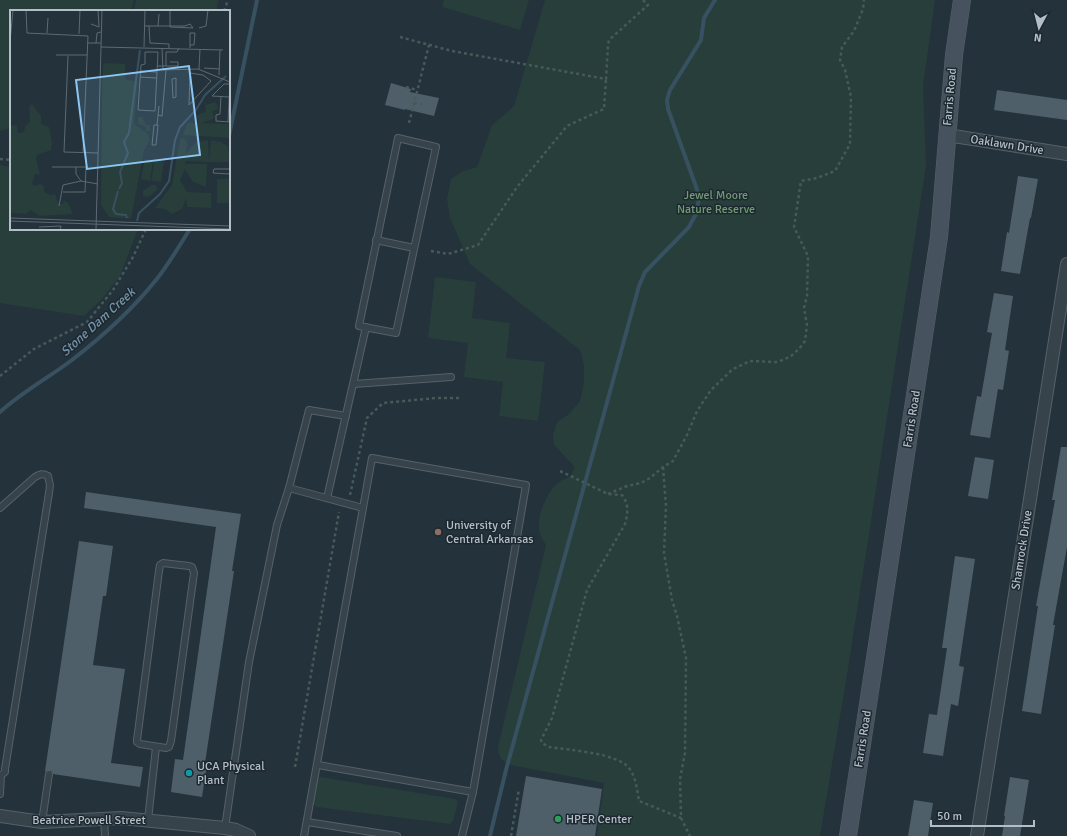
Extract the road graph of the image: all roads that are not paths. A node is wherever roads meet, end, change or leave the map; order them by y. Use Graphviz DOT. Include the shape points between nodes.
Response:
graph roads {
  1 [pos="962,0"];
  2 [pos="947,135"];
  3 [pos="1067,154"];
  4 [pos="376,240"];
  5 [pos="414,248"];
  6 [pos="1067,264"];
  7 [pos="366,327"];
  8 [pos="451,377"];
  9 [pos="354,384"];
  10 [pos="346,416"];
  11 [pos="289,488"];
  12 [pos="327,498"];
  13 [pos="0,508"];
  14 [pos="363,508"];
  15 [pos="156,746"];
  16 [pos="318,765"];
  17 [pos="50,774"];
  18 [pos="1,776"];
  19 [pos="473,792"];
  20 [pos="0,794"];
  21 [pos="0,816"];
  22 [pos="104,819"];
  23 [pos="148,820"];
  24 [pos="42,822"];
  25 [pos="307,822"];
  26 [pos="224,828"];
  27 [pos="105,836"];
  28 [pos="249,836"];
  29 [pos="304,836"];
  30 [pos="397,836"];
  31 [pos="462,836"];
  32 [pos="848,836"];
  33 [pos="977,836"];
  1 -- 2 [label="street, Farris Road"];
  2 -- 3 [label="street, Oaklawn Drive"];
  2 -- 32 [label="street, Farris Road" via="939,236 932,286"];
  4 -- 5 [label="lane"];
  4 -- 5 [label="lane" via="398,138 436,147"];
  4 -- 7 [label="lane" via="359,326"];
  5 -- 7 [label="lane" via="396,333"];
  6 -- 33 [label="street, Shamrock Drive"];
  7 -- 9 [label="lane"];
  8 -- 9 [label="lane"];
  9 -- 10 [label="lane"];
  10 -- 11 [label="lane" via="309,410"];
  10 -- 12 [label="lane"];
  11 -- 12 [label="lane"];
  11 -- 26 [label="lane" via="277,525 249,662"];
  12 -- 14 [label="lane"];
  13 -- 18 [label="lane" via="35,477 40,474 48,476 48,500 5,772"];
  14 -- 16 [label="lane"];
  14 -- 19 [label="lane" via="372,458 526,485"];
  15 -- 15 [label="lane" via="167,748 171,743 194,576 194,570 189,566 166,562 160,565 159,571 137,737 140,744"];
  15 -- 23 [label="lane"];
  16 -- 19 [label="lane"];
  16 -- 25 [label="lane"];
  17 -- 24 [label="lane"];
  18 -- 20 [label="lane"];
  19 -- 31 [label="lane"];
  21 -- 24 [label="street, Beatrice Powell Street"];
  22 -- 23 [label="street, Beatrice Powell Street"];
  22 -- 24 [label="street, Beatrice Powell Street"];
  22 -- 27 [label="lane"];
  23 -- 26 [label="street, Beatrice Powell Street"];
  25 -- 29 [label="lane"];
  25 -- 30 [label="lane"];
  26 -- 28 [label="street, Beatrice Powell Street"];
}
